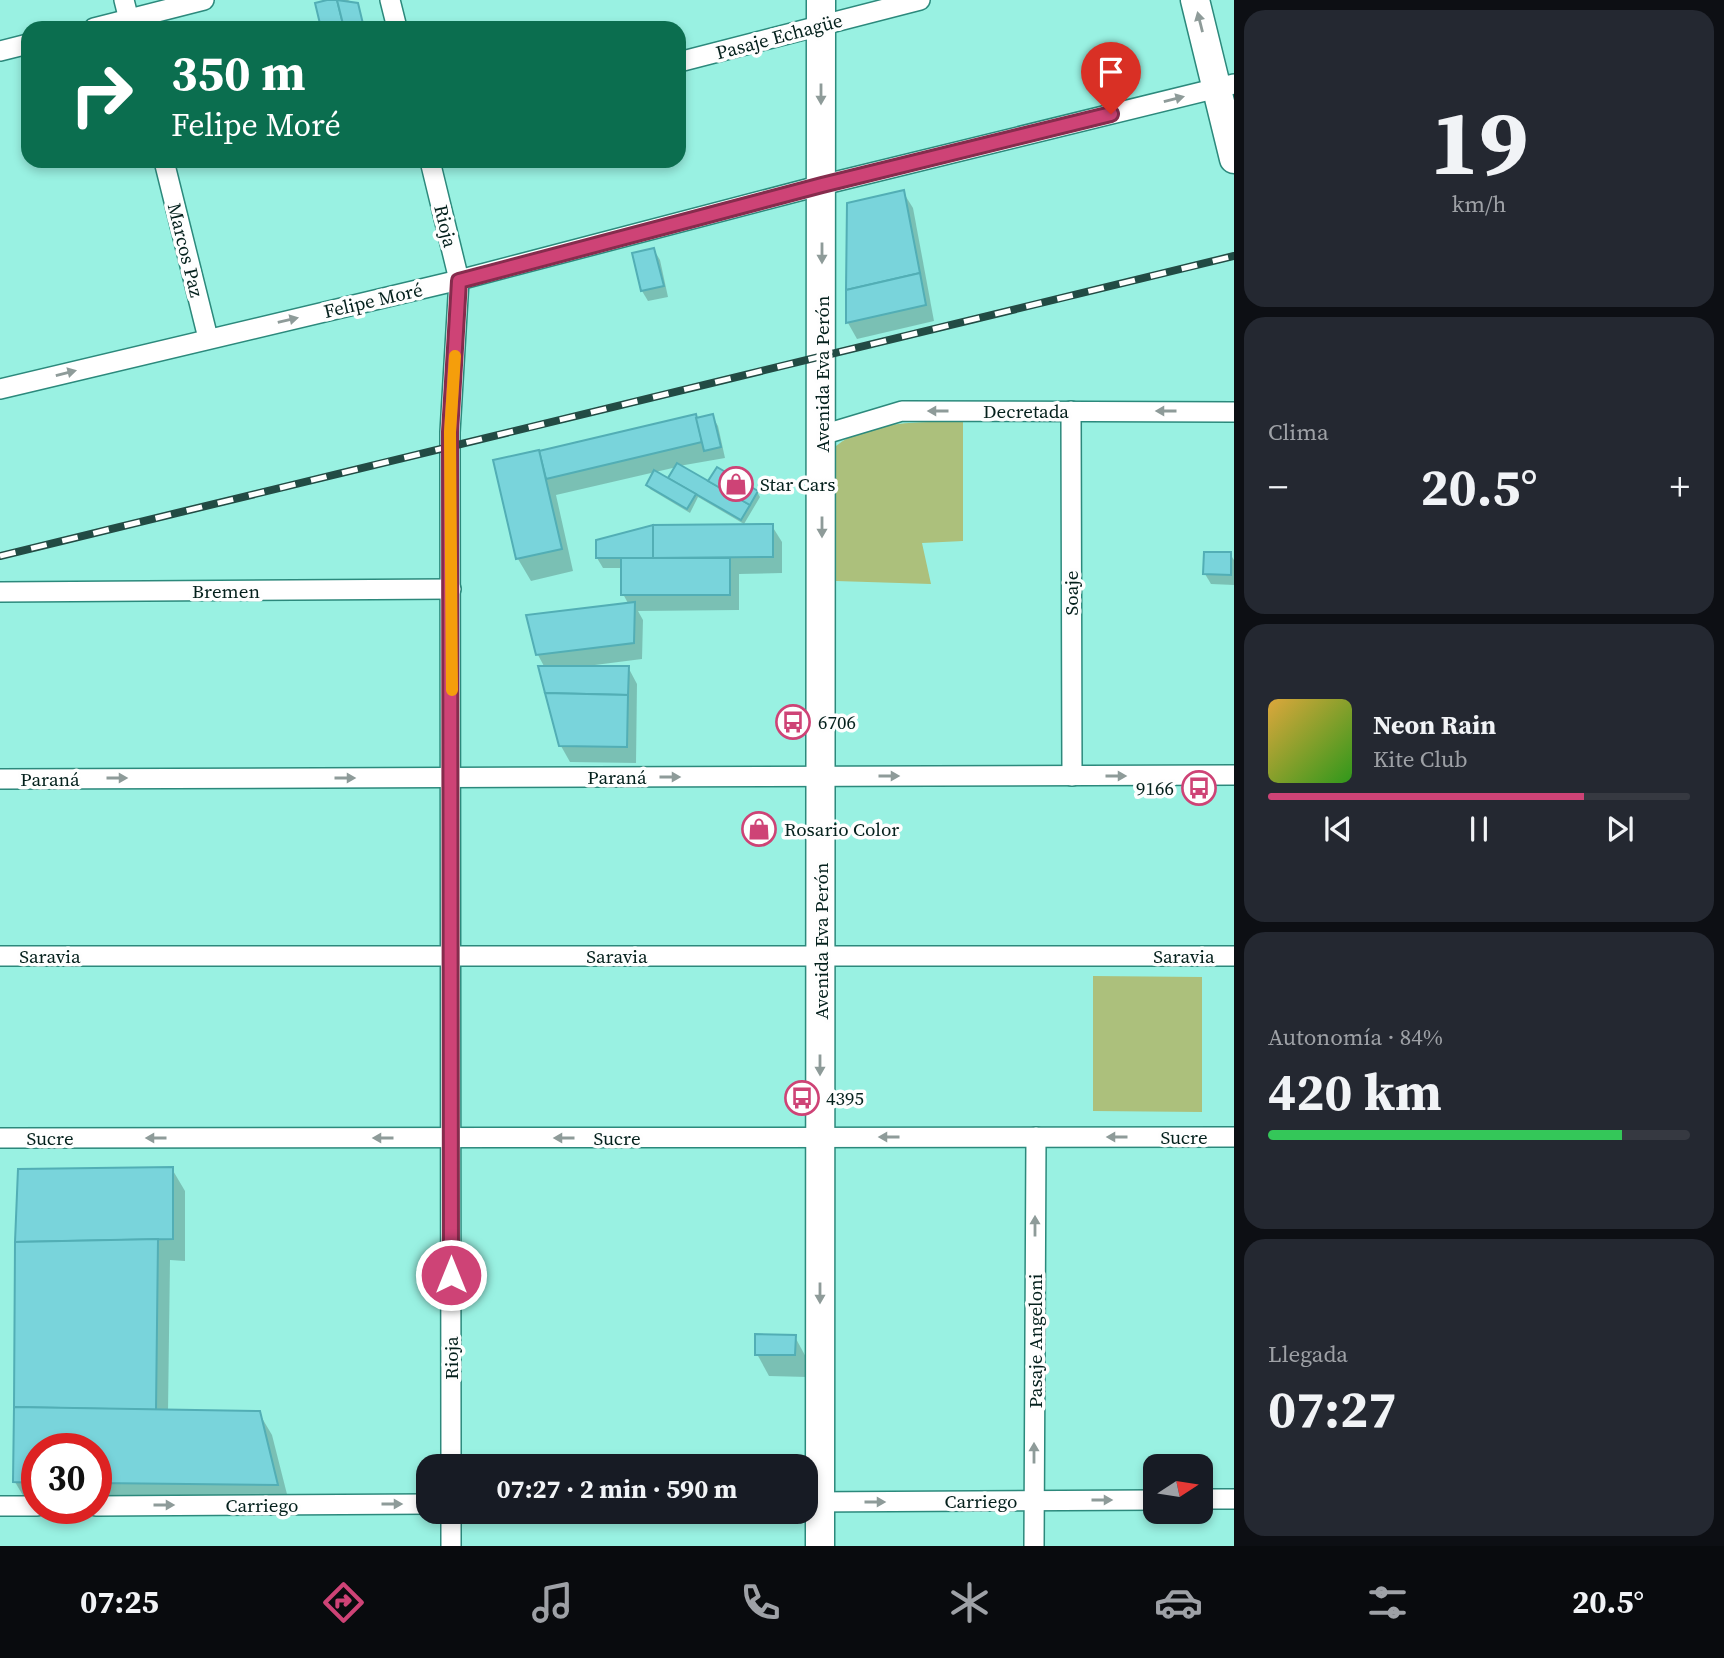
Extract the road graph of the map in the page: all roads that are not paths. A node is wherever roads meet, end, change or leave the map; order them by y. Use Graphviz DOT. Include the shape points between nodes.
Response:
graph roads {
  1 [pos="124,0"];
  2 [pos="204,0"];
  3 [pos="390,0"];
  4 [pos="810,0"];
  5 [pos="920,0"];
  6 [pos="1195,0"];
  7 [pos="821,13"];
  8 [pos="129,21"];
  9 [pos="139,21"];
  10 [pos="395,21"];
  11 [pos="21,46"];
  12 [pos="0,51"];
  13 [pos="686,60"];
  14 [pos="1225,86"];
  15 [pos="1234,159"];
  16 [pos="166,168"];
  17 [pos="432,168"];
  18 [pos="822,185"];
  19 [pos="459,281"];
  20 [pos="208,338"];
  21 [pos="0,389"];
  22 [pos="1070,411"];
  23 [pos="1234,412"];
  24 [pos="822,435"];
  25 [pos="451,589"];
  26 [pos="0,592"];
  27 [pos="1234,775"];
  28 [pos="1072,776"];
  29 [pos="821,777"];
  30 [pos="453,778"];
  31 [pos="0,779"];
  32 [pos="0,956"];
  33 [pos="452,956"];
  34 [pos="821,956"];
  35 [pos="1234,956"];
  36 [pos="1036,1137"];
  37 [pos="1234,1137"];
  38 [pos="452,1138"];
  39 [pos="820,1138"];
  40 [pos="0,1139"];
  41 [pos="451,1454"];
  42 [pos="814,1454"];
  43 [pos="1213,1499"];
  44 [pos="1234,1499"];
  45 [pos="1143,1500"];
  46 [pos="1034,1501"];
  47 [pos="818,1502"];
  48 [pos="416,1504"];
  49 [pos="0,1506"];
  50 [pos="21,1506"];
  51 [pos="112,1506"];
  52 [pos="451,1524"];
  53 [pos="816,1524"];
  54 [pos="451,1546"];
  55 [pos="820,1546"];
  56 [pos="1034,1546"];
  1 -- 8 [label="street"];
  2 -- 9 [label="street"];
  3 -- 10 [label="street"];
  4 -- 7 [label="street"];
  5 -- 7 [label="street, Pasaje Echagüe"];
  14 -- 6 [label="main road, one-way"];
  7 -- 13 [label="street, Pasaje Echagüe"];
  7 -- 18 [label="main road, Avenida Eva Perón, one-way"];
  11 -- 12 [label="street"];
  14 -- 15 [label="main road"];
  18 -- 14 [label="street, Felipe Moré, one-way"];
  16 -- 20 [label="street, Marcos Paz"];
  17 -- 19 [label="street, Rioja"];
  18 -- 19 [label="street, Felipe Moré"];
  18 -- 24 [label="main road, Avenida Eva Perón, one-way"];
  20 -- 19 [label="street, Felipe Moré, one-way"];
  19 -- 25 [label="street, Rioja" via="450,432"];
  21 -- 20 [label="street, Felipe Moré, one-way"];
  23 -- 22 [label="street, Decretada, one-way"];
  22 -- 24 [label="street, Decretada, one-way" via="902,411"];
  22 -- 28 [label="street, Soaje"];
  24 -- 29 [label="main road, Avenida Eva Perón, one-way"];
  25 -- 26 [label="street, Bremen"];
  25 -- 30 [label="street, Rioja"];
  28 -- 27 [label="street, Paraná, one-way"];
  29 -- 28 [label="street, Paraná, one-way"];
  30 -- 29 [label="street, Paraná, one-way"];
  29 -- 34 [label="main road, Avenida Eva Perón"];
  31 -- 30 [label="street, Paraná, one-way"];
  30 -- 33 [label="street, Rioja"];
  32 -- 33 [label="street, Saravia"];
  33 -- 34 [label="street, Saravia"];
  33 -- 38 [label="street, Rioja"];
  34 -- 35 [label="street, Saravia"];
  34 -- 39 [label="main road, Avenida Eva Perón, one-way"];
  37 -- 36 [label="street, Sucre, one-way"];
  36 -- 39 [label="street, Sucre, one-way"];
  46 -- 36 [label="street, Pasaje Angeloni, one-way"];
  39 -- 38 [label="street, Sucre, one-way"];
  38 -- 40 [label="street, Sucre, one-way"];
  38 -- 41 [label="street, Rioja"];
  39 -- 42 [label="main road, Avenida Eva Perón, one-way"];
  43 -- 44 [label="street"];
  46 -- 45 [label="street, Carriego, one-way"];
  47 -- 46 [label="street, Carriego, one-way"];
  46 -- 56 [label="street, Pasaje Angeloni"];
  51 -- 48 [label="street, Carriego, one-way"];
  49 -- 50 [label="street"];
  52 -- 54 [label="street"];
  53 -- 55 [label="main road, Avenida Eva Perón"];
}
